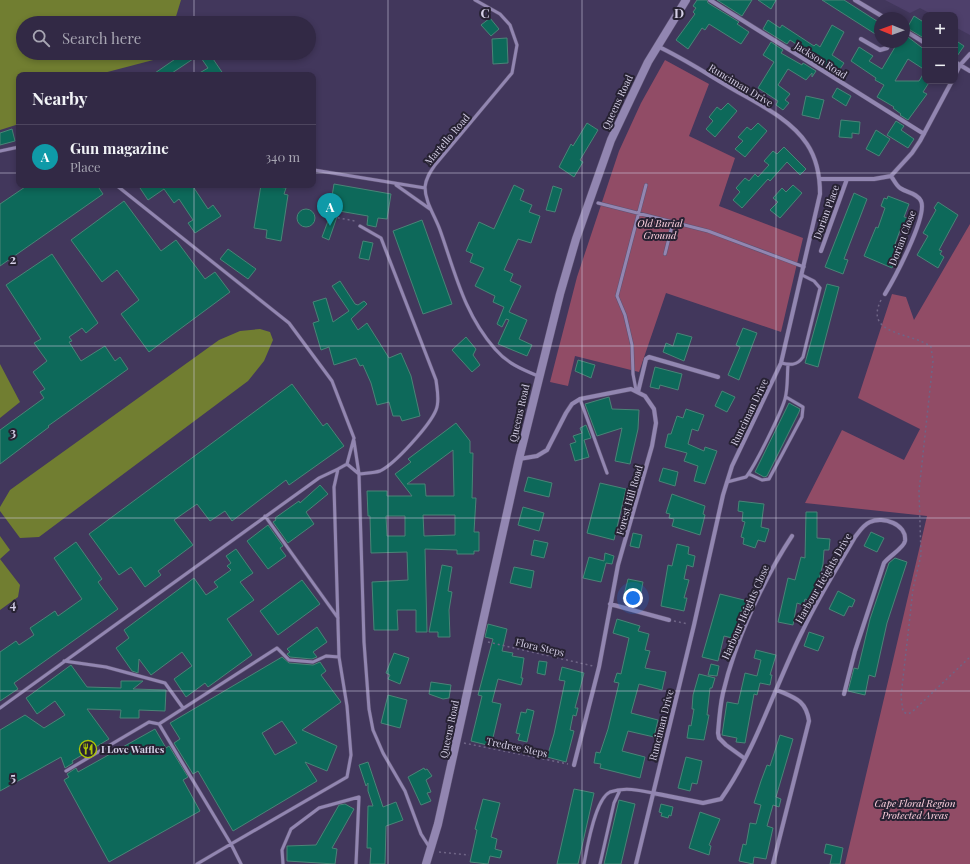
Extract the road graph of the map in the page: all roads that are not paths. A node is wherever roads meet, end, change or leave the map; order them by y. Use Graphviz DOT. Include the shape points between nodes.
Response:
graph roads {
  1 [pos="475,0"];
  2 [pos="686,0"];
  3 [pos="710,0"];
  4 [pos="855,0"];
  5 [pos="874,12"];
  6 [pos="910,34"];
  7 [pos="861,39"];
  8 [pos="922,41"];
  9 [pos="657,46"];
  10 [pos="874,47"];
  11 [pos="877,48"];
  12 [pos="887,48"];
  13 [pos="970,54"];
  14 [pos="960,65"];
  15 [pos="958,69"];
  16 [pos="970,71"];
  17 [pos="950,84"];
  18 [pos="924,134"];
  19 [pos="16,148"];
  20 [pos="0,151"];
  21 [pos="316,170"];
  22 [pos="891,176"];
  23 [pos="820,179"];
  24 [pos="846,179"];
  25 [pos="394,183"];
  26 [pos="646,185"];
  27 [pos="120,188"];
  28 [pos="425,188"];
  29 [pos="598,203"];
  30 [pos="430,209"];
  31 [pos="639,214"];
  32 [pos="673,222"];
  33 [pos="360,226"];
  34 [pos="821,251"];
  35 [pos="665,254"];
  36 [pos="804,267"];
  37 [pos="802,275"];
  38 [pos="885,294"];
  39 [pos="781,363"];
  40 [pos="788,365"];
  41 [pos="538,376"];
  42 [pos="718,377"];
  43 [pos="637,391"];
  44 [pos="786,397"];
  45 [pos="580,398"];
  46 [pos="354,438"];
  47 [pos="519,459"];
  48 [pos="347,464"];
  49 [pos="338,469"];
  50 [pos="607,473"];
  51 [pos="359,474"];
  52 [pos="749,474"];
  53 [pos="726,482"];
  54 [pos="266,516"];
  55 [pos="792,536"];
  56 [pos="610,604"];
  57 [pos="338,618"];
  58 [pos="669,620"];
  59 [pos="339,657"];
  60 [pos="64,662"];
  61 [pos="777,690"];
  62 [pos="844,694"];
  63 [pos="0,708"];
  64 [pos="182,708"];
  65 [pos="159,724"];
  66 [pos="744,758"];
  67 [pos="574,766"];
  68 [pos="66,771"];
  69 [pos="620,790"];
  70 [pos="653,793"];
  71 [pos="231,844"];
  72 [pos="431,851"];
  73 [pos="197,864"];
  74 [pos="241,864"];
  75 [pos="283,864"];
  76 [pos="356,864"];
  77 [pos="426,864"];
  78 [pos="584,864"];
  79 [pos="600,864"];
  80 [pos="636,864"];
  81 [pos="773,864"];
  1 -- 28 [label="lane, Martello Road" via="500,14 510,25 517,45 512,73 435,165 428,176"];
  2 -- 9 [label="main road, Queens Road"];
  3 -- 18 [label="street, Jackson Road"];
  4 -- 5 [label="street"];
  6 -- 8 [label="street"];
  7 -- 10 [label="street"];
  9 -- 23 [label="street, Runciman Drive" via="789,125 807,145 816,162"];
  9 -- 41 [label="main road, Queens Road" via="625,107 602,165 566,273"];
  11 -- 12 [label="street"];
  13 -- 14 [label="street"];
  14 -- 15 [label="street"];
  14 -- 16 [label="street"];
  17 -- 18 [label="street"];
  18 -- 22 [label="street" via="912,153"];
  19 -- 20 [label="lane"];
  21 -- 25 [label="lane"];
  22 -- 24 [label="street" via="874,180"];
  22 -- 38 [label="street, Dorian Close" via="901,189 917,196 922,210 900,268"];
  23 -- 24 [label="street"];
  23 -- 36 [label="street, Runciman Drive" via="818,207"];
  24 -- 34 [label="street, Dorian Place"];
  25 -- 28 [label="lane"];
  25 -- 30 [label="lane"];
  26 -- 31 [label="lane"];
  27 -- 46 [label="lane" via="289,323 332,381"];
  28 -- 30 [label="lane"];
  29 -- 31 [label="lane"];
  30 -- 41 [label="lane" via="440,228 466,307 503,357"];
  31 -- 32 [label="lane"];
  31 -- 43 [label="lane" via="617,296 625,315 632,345 633,374"];
  32 -- 35 [label="lane"];
  32 -- 36 [label="lane" via="708,231"];
  33 -- 51 [label="lane" via="381,238 436,380 438,398 437,409 426,427 390,464 380,471"];
  36 -- 37 [label="street, Runciman Drive"];
  37 -- 39 [label="street, Runciman Drive"];
  37 -- 40 [label="lane" via="818,284 819,292 803,357 799,363"];
  39 -- 40 [label="lane"];
  39 -- 53 [label="street, Runciman Drive"];
  40 -- 44 [label="lane"];
  41 -- 47 [label="main road, Queens Road"];
  42 -- 43 [label="street" via="649,357 646,359"];
  43 -- 45 [label="street" via="626,389"];
  43 -- 56 [label="street, Forest Hill Road" via="650,402 656,423"];
  44 -- 52 [label="lane"];
  44 -- 52 [label="lane" via="803,407 802,417 769,480 762,480"];
  45 -- 47 [label="street" via="566,413 547,450 537,456"];
  45 -- 50 [label="lane"];
  46 -- 48 [label="lane"];
  46 -- 51 [label="lane"];
  47 -- 72 [label="main road, Queens Road"];
  48 -- 49 [label="lane"];
  48 -- 51 [label="lane"];
  49 -- 54 [label="lane" via="319,478"];
  49 -- 57 [label="lane" via="334,487"];
  51 -- 72 [label="lane" via="364,642 369,709 383,753 405,791 421,834"];
  52 -- 53 [label="lane" via="742,479"];
  53 -- 70 [label="street, Runciman Drive"];
  54 -- 57 [label="lane"];
  54 -- 60 [label="lane"];
  55 -- 66 [label="street, Harbour Heights Close" via="776,560 741,635 722,695 719,738"];
  56 -- 58 [label="street"];
  56 -- 67 [label="street, Forest Hill Road" via="599,667"];
  57 -- 59 [label="lane"];
  59 -- 64 [label="lane" via="326,656 313,662 289,660 277,648"];
  59 -- 71 [label="lane" via="351,755 347,778"];
  60 -- 63 [label="lane"];
  60 -- 64 [label="lane" via="106,667 165,683"];
  61 -- 62 [label="street, Harbour Heights Drive" via="803,629 855,537 869,522 888,521 898,525 904,533 905,542 884,563 855,651"];
  61 -- 66 [label="street, Harbour Heights Drive"];
  61 -- 81 [label="street" via="802,702 806,707 809,721"];
  64 -- 65 [label="lane"];
  65 -- 68 [label="lane" via="149,722"];
  65 -- 71 [label="lane"];
  66 -- 70 [label="street, Harbour Heights Drive" via="721,799 714,802 697,802"];
  69 -- 70 [label="lane"];
  69 -- 78 [label="lane" via="610,792 603,798 592,828"];
  69 -- 79 [label="lane" via="614,803"];
  70 -- 80 [label="street, Runciman Drive"];
  71 -- 73 [label="lane"];
  71 -- 74 [label="lane"];
  72 -- 77 [label="main road, Queens Road"];
  75 -- 76 [label="lane" via="282,850 291,829 319,808 359,797"];
}
